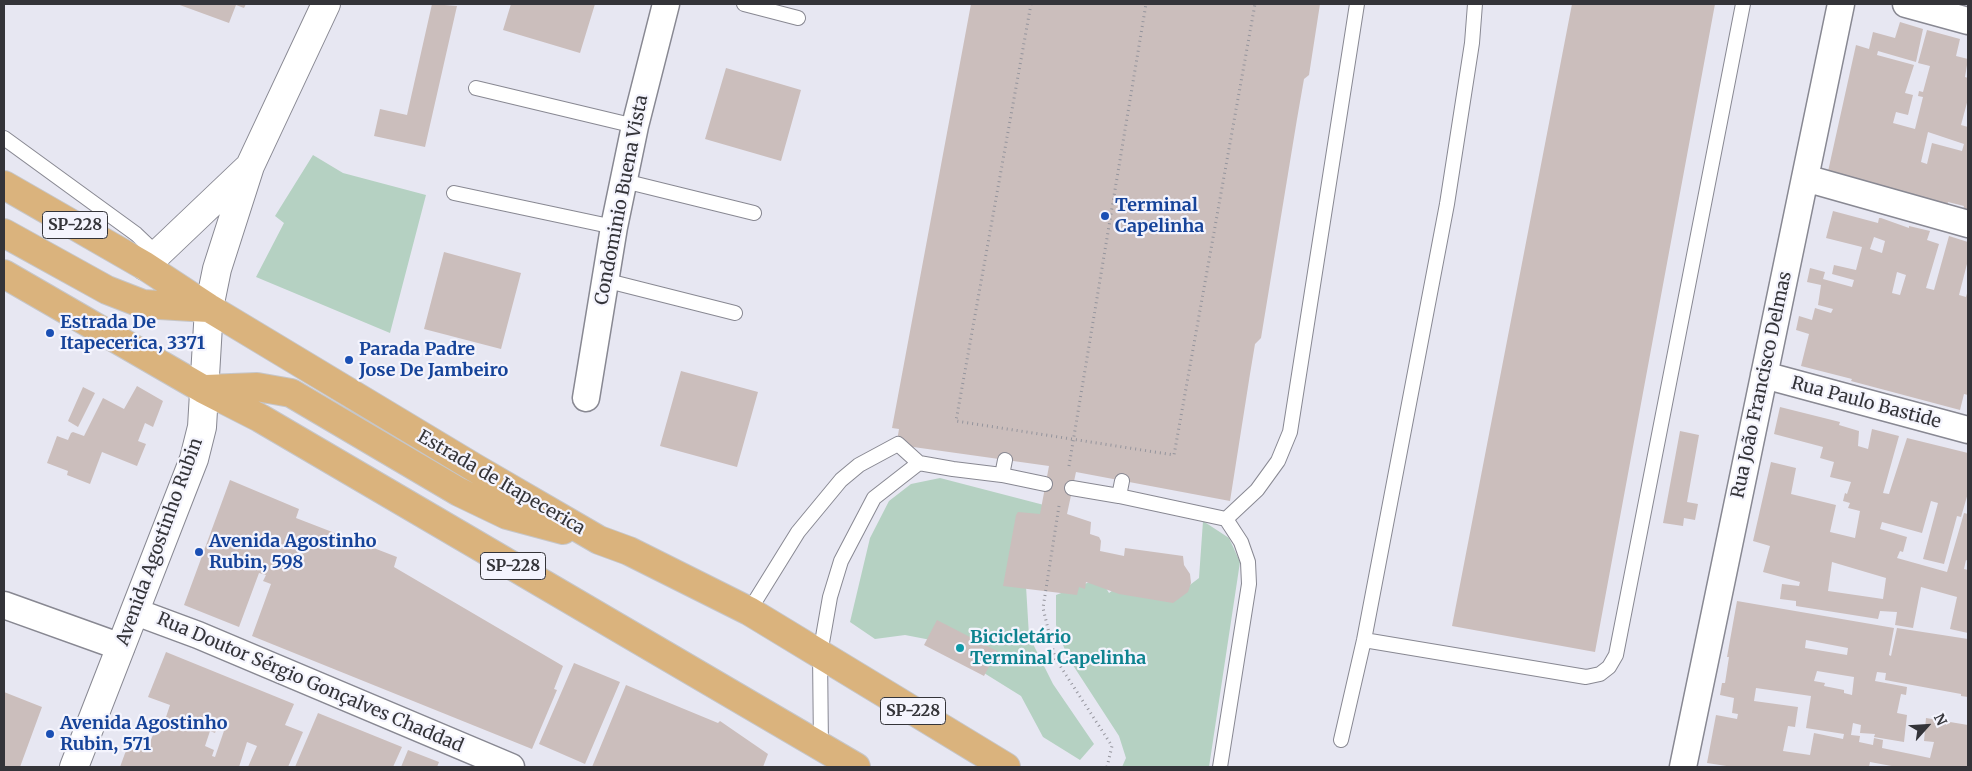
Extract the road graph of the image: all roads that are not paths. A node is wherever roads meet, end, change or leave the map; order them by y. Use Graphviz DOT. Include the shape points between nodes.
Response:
graph roads {
  1 [pos="326,4"];
  2 [pos="666,4"];
  3 [pos="744,4"];
  4 [pos="1357,4"];
  5 [pos="1475,4"];
  6 [pos="1743,4"];
  7 [pos="1841,4"];
  8 [pos="1906,4"];
  9 [pos="798,18"];
  10 [pos="1968,21"];
  11 [pos="476,88"];
  12 [pos="635,126"];
  13 [pos="4,138"];
  14 [pos="250,166"];
  15 [pos="1805,178"];
  16 [pos="624,180"];
  17 [pos="4,185"];
  18 [pos="454,193"];
  19 [pos="754,213"];
  20 [pos="1968,224"];
  21 [pos="614,227"];
  22 [pos="4,233"];
  23 [pos="151,260"];
  24 [pos="4,274"];
  25 [pos="604,280"];
  26 [pos="209,308"];
  27 [pos="736,313"];
  28 [pos="1764,375"];
  29 [pos="203,389"];
  30 [pos="586,398"];
  31 [pos="1968,430"];
  32 [pos="1005,460"];
  33 [pos="919,462"];
  34 [pos="1002,475"];
  35 [pos="1122,481"];
  36 [pos="1045,484"];
  37 [pos="1072,488"];
  38 [pos="1119,496"];
  39 [pos="1226,519"];
  40 [pos="599,540"];
  41 [pos="4,605"];
  42 [pos="749,611"];
  43 [pos="136,612"];
  44 [pos="1364,640"];
  45 [pos="121,647"];
  46 [pos="820,654"];
  47 [pos="1341,740"];
  48 [pos="821,747"];
  49 [pos="74,767"];
  50 [pos="511,767"];
  51 [pos="856,767"];
  52 [pos="1006,767"];
  53 [pos="1220,767"];
  54 [pos="1683,767"];
  1 -- 14 [label="main road"];
  2 -- 12 [label="street, Condominio Buena Vista"];
  3 -- 9 [label="lane"];
  4 -- 39 [label="lane" via="1290,432 1278,461 1257,490"];
  5 -- 44 [label="lane" via="1472,43 1446,204"];
  6 -- 44 [label="lane" via="1616,655 1609,667 1600,674 1586,677"];
  7 -- 15 [label="street, Rua João Francisco Delmas"];
  8 -- 10 [label="street"];
  11 -- 12 [label="lane"];
  12 -- 16 [label="street, Condominio Buena Vista"];
  13 -- 23 [label="lane" via="136,234"];
  14 -- 23 [label="main road"];
  14 -- 26 [label="main road, Avenida Agostinho Rubin" via="217,269"];
  15 -- 20 [label="street"];
  15 -- 28 [label="street, Rua João Francisco Delmas"];
  16 -- 19 [label="lane"];
  16 -- 21 [label="street, Condominio Buena Vista"];
  17 -- 23 [label="main road, Estrada de Itapecerica / SP-228"];
  18 -- 21 [label="lane"];
  21 -- 25 [label="street, Condominio Buena Vista"];
  22 -- 26 [label="main road" via="107,290 143,304"];
  23 -- 26 [label="main road, Estrada de Itapecerica / SP-228"];
  24 -- 29 [label="main road, SP-228"];
  25 -- 27 [label="lane"];
  25 -- 30 [label="street, Condominio Buena Vista"];
  26 -- 29 [label="main road, Avenida Agostinho Rubin"];
  26 -- 40 [label="main road, Estrada de Itapecerica / SP-228"];
  28 -- 31 [label="street, Rua Paulo Bastide"];
  28 -- 54 [label="street, Rua João Francisco Delmas"];
  29 -- 40 [label="main road" via="257,387 291,393 459,492 507,515"];
  29 -- 43 [label="main road, Avenida Agostinho Rubin" via="202,426 194,459"];
  29 -- 48 [label="main road, SP-228" via="260,418"];
  32 -- 34 [label="lane"];
  33 -- 34 [label="lane"];
  33 -- 42 [label="lane" via="898,444 859,464 841,480 798,532"];
  33 -- 46 [label="lane" via="874,498 859,524 841,561 830,597"];
  34 -- 36 [label="lane"];
  35 -- 38 [label="lane"];
  37 -- 38 [label="lane"];
  38 -- 39 [label="lane"];
  39 -- 53 [label="lane" via="1241,542 1248,562 1249,584"];
  40 -- 42 [label="main road, Estrada de Itapecerica / SP-228" via="629,551"];
  41 -- 45 [label="street"];
  42 -- 46 [label="main road, Estrada de Itapecerica / SP-228"];
  43 -- 45 [label="main road, Avenida Agostinho Rubin"];
  43 -- 50 [label="street, Rua Doutor Sérgio Gonçalves Chaddad"];
  44 -- 47 [label="lane"];
  45 -- 49 [label="main road, Avenida Agostinho Rubin"];
  46 -- 48 [label="lane"];
  46 -- 52 [label="main road, Estrada de Itapecerica / SP-228"];
  48 -- 51 [label="main road, SP-228"];
}
